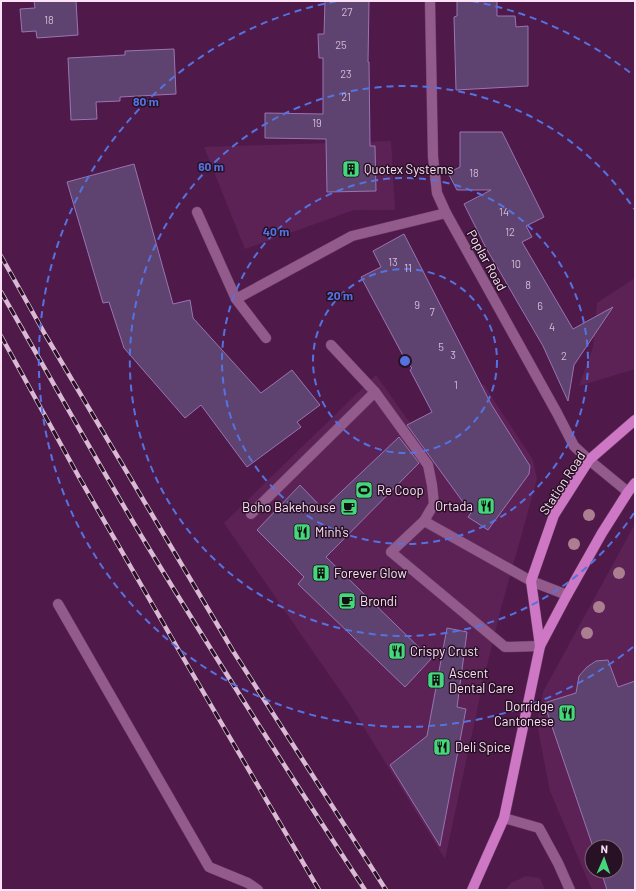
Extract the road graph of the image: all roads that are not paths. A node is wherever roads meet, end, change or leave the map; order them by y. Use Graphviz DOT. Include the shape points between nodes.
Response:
graph roads {
  1 [pos="430,1"];
  2 [pos="197,212"];
  3 [pos="446,213"];
  4 [pos="236,299"];
  5 [pos="266,338"];
  6 [pos="331,345"];
  7 [pos="375,392"];
  8 [pos="635,420"];
  9 [pos="589,460"];
  10 [pos="635,483"];
  11 [pos="628,492"];
  12 [pos="251,514"];
  13 [pos="424,521"];
  14 [pos="531,581"];
  15 [pos="566,595"];
  16 [pos="58,604"];
  17 [pos="540,646"];
  18 [pos="504,818"];
  19 [pos="258,890"];
  20 [pos="472,890"];
  21 [pos="570,890"];
  1 -- 3 [label="street, Poplar Road" via="433,157 437,193"];
  2 -- 4 [label="street"];
  3 -- 4 [label="street" via="352,236"];
  3 -- 9 [label="street, Poplar Road" via="574,446"];
  4 -- 5 [label="street"];
  6 -- 7 [label="street"];
  7 -- 12 [label="street"];
  7 -- 13 [label="street" via="428,465 434,504"];
  8 -- 9 [label="main road, Station Road"];
  9 -- 11 [label="street, Poplar Road"];
  9 -- 14 [label="main road, Station Road" via="554,515"];
  10 -- 11 [label="main road, Station Road"];
  11 -- 15 [label="main road, Station Road"];
  13 -- 14 [label="street"];
  13 -- 17 [label="street" via="391,552 505,647"];
  14 -- 15 [label="street"];
  14 -- 17 [label="main road, Station Road"];
  15 -- 17 [label="main road, Station Road"];
  16 -- 19 [label="street" via="209,867 248,882"];
  17 -- 18 [label="main road, Station Road"];
  18 -- 20 [label="main road, Station Road"];
  18 -- 21 [label="street" via="539,828"];
}
